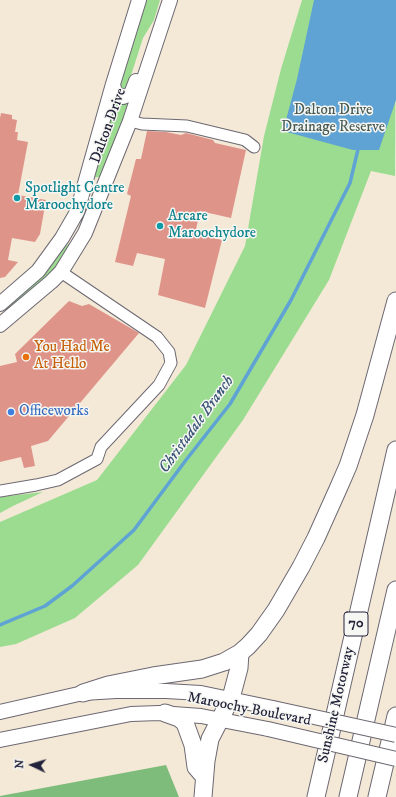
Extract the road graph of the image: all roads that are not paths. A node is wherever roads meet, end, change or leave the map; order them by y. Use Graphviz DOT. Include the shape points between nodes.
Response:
graph roads {
  1 [pos="139,0"];
  2 [pos="170,0"];
  3 [pos="162,25"];
  4 [pos="113,84"];
  5 [pos="130,121"];
  6 [pos="254,147"];
  7 [pos="97,205"];
  8 [pos="62,238"];
  9 [pos="61,272"];
  10 [pos="396,301"];
  11 [pos="0,304"];
  12 [pos="0,325"];
  13 [pos="396,450"];
  14 [pos="0,491"];
  15 [pos="396,590"];
  16 [pos="240,653"];
  17 [pos="83,693"];
  18 [pos="231,698"];
  19 [pos="0,712"];
  20 [pos="165,713"];
  21 [pos="396,716"];
  22 [pos="220,719"];
  23 [pos="396,735"];
  24 [pos="0,740"];
  25 [pos="396,759"];
  26 [pos="204,776"];
  27 [pos="203,797"];
  28 [pos="316,797"];
  29 [pos="348,797"];
  30 [pos="377,797"];
  1 -- 4 [label="main road, Dalton Drive"];
  2 -- 3 [label="main road, Dalton Drive"];
  3 -- 4 [label="main road" via="148,44 131,94 123,97 115,94"];
  3 -- 5 [label="main road, Dalton Drive"];
  4 -- 8 [label="main road, Dalton Drive" via="82,197 77,212"];
  5 -- 6 [label="street" via="187,126 245,140"];
  5 -- 7 [label="main road, Dalton Drive"];
  7 -- 8 [label="main road" via="99,194 95,189 89,196 72,236"];
  7 -- 9 [label="main road, Dalton Drive" via="84,234"];
  8 -- 11 [label="main road, Dalton Drive" via="38,271"];
  9 -- 12 [label="main road, Dalton Drive"];
  9 -- 14 [label="street" via="157,337 169,352 171,363 159,385 101,447 97,459 58,480"];
  10 -- 16 [label="highway" via="358,435 323,524 276,610 259,634"];
  13 -- 28 [label="highway, Sunshine Motorway / 70"];
  15 -- 29 [label="highway, 70"];
  16 -- 17 [label="highway" via="212,666 108,685"];
  16 -- 18 [label="highway"];
  17 -- 18 [label="main road, Maroochy Boulevard" via="166,691"];
  17 -- 19 [label="main road, Maroochy Boulevard"];
  18 -- 22 [label="highway"];
  18 -- 23 [label="main road, Maroochy Boulevard, bridge"];
  20 -- 22 [label="main road, Maroochy Boulevard"];
  20 -- 24 [label="main road, Maroochy Boulevard" via="131,714"];
  20 -- 26 [label="highway" via="180,718 185,723 193,744 196,767"];
  21 -- 30 [label="highway"];
  22 -- 25 [label="main road, Maroochy Boulevard, bridge"];
  22 -- 26 [label="highway" via="210,739"];
  26 -- 27 [label="highway"];
}
